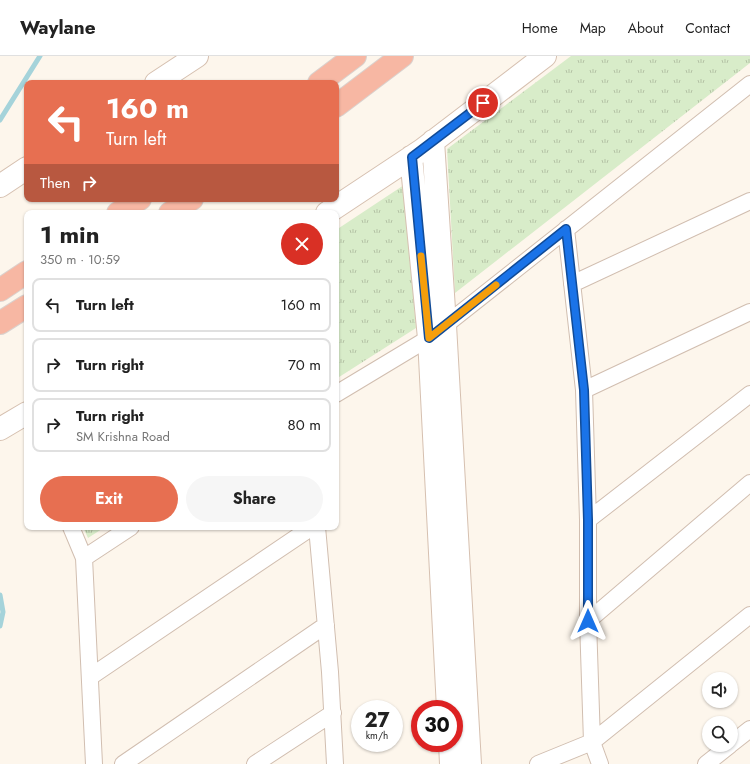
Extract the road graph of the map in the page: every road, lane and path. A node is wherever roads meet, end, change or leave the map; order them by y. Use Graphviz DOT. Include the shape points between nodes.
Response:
graph roads {
  1 [pos="196,56"];
  2 [pos="355,56"];
  3 [pos="402,56"];
  4 [pos="545,56"];
  5 [pos="160,80"];
  6 [pos="323,80"];
  7 [pos="750,84"];
  8 [pos="339,104"];
  9 [pos="433,141"];
  10 [pos="412,157"];
  11 [pos="24,170"];
  12 [pos="0,186"];
  13 [pos="750,201"];
  14 [pos="135,202"];
  15 [pos="187,202"];
  16 [pos="123,210"];
  17 [pos="175,210"];
  18 [pos="332,210"];
  19 [pos="566,229"];
  20 [pos="24,274"];
  21 [pos="572,284"];
  22 [pos="0,290"];
  23 [pos="24,308"];
  24 [pos="750,312"];
  25 [pos="0,323"];
  26 [pos="437,332"];
  27 [pos="584,390"];
  28 [pos="339,392"];
  29 [pos="750,394"];
  30 [pos="24,418"];
  31 [pos="0,429"];
  32 [pos="750,483"];
  33 [pos="588,520"];
  34 [pos="72,530"];
  35 [pos="126,530"];
  36 [pos="308,530"];
  37 [pos="317,530"];
  38 [pos="84,558"];
  39 [pos="750,615"];
  40 [pos="588,621"];
  41 [pos="326,625"];
  42 [pos="90,677"];
  43 [pos="448,700"];
  44 [pos="332,713"];
  45 [pos="750,729"];
  46 [pos="738,739"];
  47 [pos="592,742"];
  48 [pos="450,752"];
  49 [pos="721,752"];
  50 [pos="94,764"];
  51 [pos="123,764"];
  52 [pos="255,764"];
  53 [pos="335,764"];
  54 [pos="451,764"];
  55 [pos="470,764"];
  56 [pos="538,764"];
  57 [pos="600,764"];
  58 [pos="706,764"];
  1 -- 5 [label="street"];
  2 -- 6 [label="highway"];
  3 -- 8 [label="highway"];
  4 -- 9 [label="street"];
  7 -- 19 [label="street"];
  9 -- 10 [label="street"];
  9 -- 26 [label="street"];
  10 -- 18 [label="street"];
  10 -- 26 [label="street"];
  11 -- 12 [label="street"];
  13 -- 21 [label="street"];
  14 -- 16 [label="highway"];
  15 -- 17 [label="highway"];
  19 -- 21 [label="street"];
  19 -- 26 [label="street"];
  20 -- 22 [label="highway"];
  21 -- 27 [label="street"];
  23 -- 25 [label="highway"];
  24 -- 27 [label="street"];
  26 -- 28 [label="street"];
  26 -- 43 [label="street"];
  26 -- 55 [label="street"];
  27 -- 33 [label="street"];
  29 -- 33 [label="street"];
  30 -- 31 [label="street"];
  32 -- 40 [label="street"];
  33 -- 40 [label="street"];
  34 -- 38 [label="street"];
  35 -- 38 [label="street"];
  36 -- 42 [label="street"];
  37 -- 41 [label="street"];
  38 -- 42 [label="street"];
  39 -- 47 [label="street"];
  40 -- 47 [label="street"];
  41 -- 44 [label="street"];
  41 -- 51 [label="street"];
  42 -- 50 [label="street"];
  44 -- 52 [label="street"];
  44 -- 53 [label="street"];
  45 -- 46 [label="street"];
  47 -- 56 [label="street"];
  47 -- 57 [label="street"];
  48 -- 54 [label="street"];
  49 -- 58 [label="street"];
}
